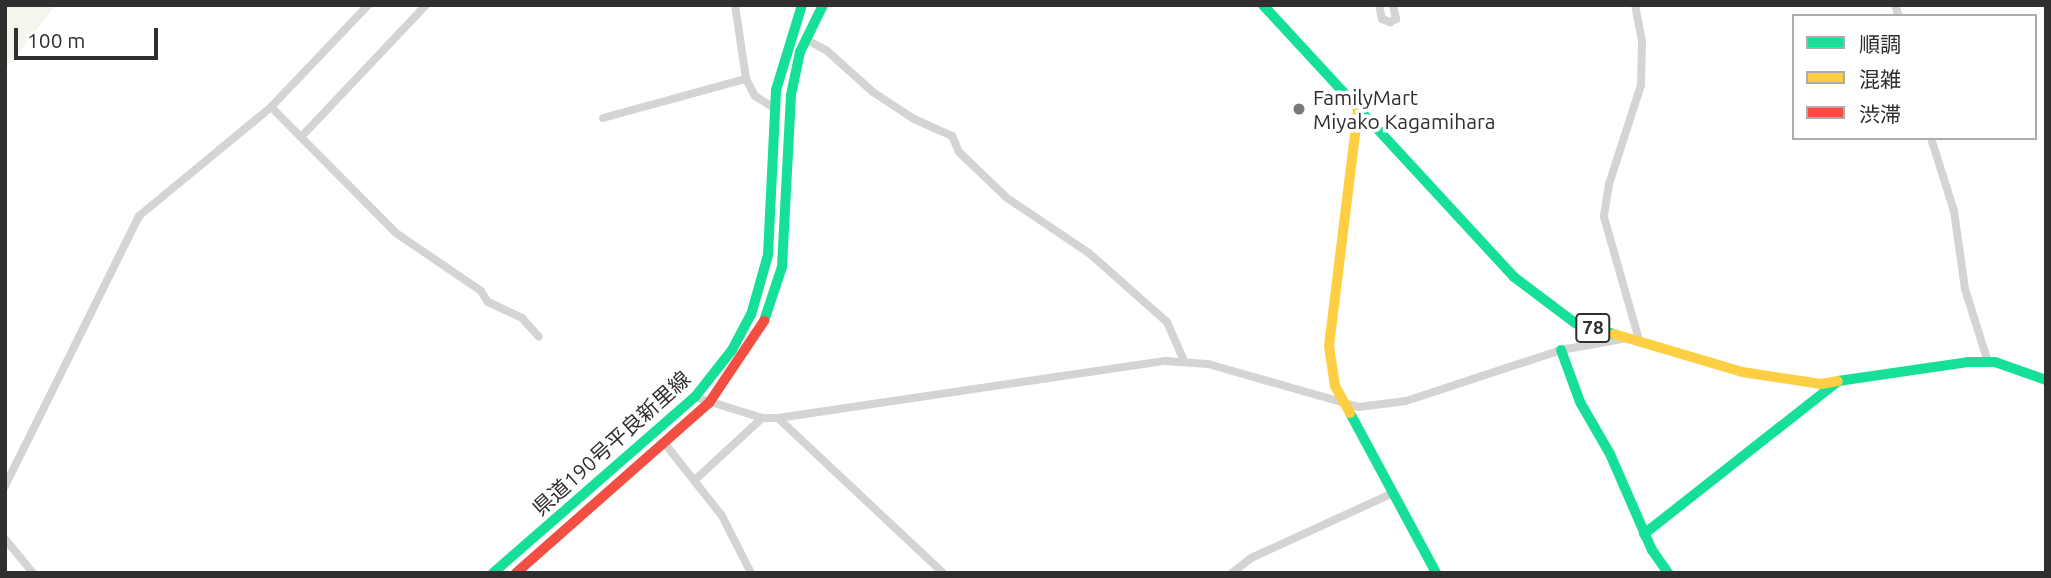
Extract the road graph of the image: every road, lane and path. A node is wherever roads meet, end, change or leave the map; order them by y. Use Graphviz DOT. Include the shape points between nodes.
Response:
graph roads {
  1 [pos="368,5"];
  2 [pos="426,5"];
  3 [pos="735,5"];
  4 [pos="802,5"];
  5 [pos="823,5"];
  6 [pos="1263,5"];
  7 [pos="1379,5"];
  8 [pos="1393,5"];
  9 [pos="1635,5"];
  10 [pos="805,39"];
  11 [pos="746,79"];
  12 [pos="271,107"];
  13 [pos="774,108"];
  14 [pos="1358,109"];
  15 [pos="603,118"];
  16 [pos="303,135"];
  17 [pos="1932,140"];
  18 [pos="539,337"];
  19 [pos="1625,338"];
  20 [pos="1640,343"];
  21 [pos="1561,350"];
  22 [pos="1184,361"];
  23 [pos="1988,362"];
  24 [pos="2046,380"];
  25 [pos="1838,382"];
  26 [pos="695,397"];
  27 [pos="709,402"];
  28 [pos="1344,406"];
  29 [pos="762,418"];
  30 [pos="778,418"];
  31 [pos="666,445"];
  32 [pos="696,479"];
  33 [pos="5,486"];
  34 [pos="1391,494"];
  35 [pos="1644,534"];
  36 [pos="5,539"];
  37 [pos="33,573"];
  38 [pos="494,573"];
  39 [pos="516,573"];
  40 [pos="751,573"];
  41 [pos="943,573"];
  42 [pos="1233,573"];
  43 [pos="1436,573"];
  44 [pos="1668,573"];
  1 -- 12 [label="street"];
  2 -- 16 [label="street"];
  3 -- 11 [label="street"];
  4 -- 13 [label="main road, 県道190号平良新里線" via="784,52"];
  5 -- 10 [label="main road, 県道190号平良新里線"];
  6 -- 14 [label="main road, 78"];
  7 -- 8 [label="street" via="1382,19 1390,22 1396,19"];
  9 -- 20 [label="street" via="1642,41 1641,85 1609,184 1604,217"];
  10 -- 22 [label="street" via="826,50 873,92 914,119 952,136 959,152 1007,198 1089,253 1167,322"];
  10 -- 27 [label="main road, 県道190号平良新里線" via="791,96 782,267 761,331 742,363"];
  11 -- 13 [label="street" via="755,96"];
  11 -- 15 [label="street"];
  12 -- 16 [label="street"];
  12 -- 33 [label="street" via="139,216"];
  13 -- 26 [label="main road, 県道190号平良新里線" via="770,231 761,285 732,350"];
  14 -- 19 [label="main road, 78" via="1445,206 1542,301 1575,323"];
  14 -- 28 [label="main road" via="1329,346"];
  16 -- 18 [label="street" via="396,233 481,291 488,302 522,317"];
  17 -- 23 [label="street" via="1954,211 1965,289"];
  19 -- 20 [label="main road, 78"];
  19 -- 21 [label="street"];
  20 -- 25 [label="main road, 78" via="1742,372 1821,384"];
  21 -- 28 [label="street" via="1406,401"];
  21 -- 35 [label="main road" via="1580,402 1610,454"];
  22 -- 28 [label="street" via="1208,364"];
  22 -- 30 [label="street" via="1139,361"];
  23 -- 24 [label="main road, 78"];
  23 -- 25 [label="main road, 78"];
  25 -- 35 [label="main road"];
  26 -- 27 [label="street"];
  26 -- 38 [label="main road, 県道190号平良新里線"];
  27 -- 29 [label="street"];
  27 -- 31 [label="main road, 県道190号平良新里線"];
  28 -- 34 [label="main road"];
  29 -- 30 [label="street"];
  29 -- 32 [label="street"];
  30 -- 41 [label="street"];
  31 -- 32 [label="street"];
  31 -- 39 [label="main road, 県道190号平良新里線"];
  32 -- 40 [label="street" via="722,516"];
  34 -- 42 [label="street" via="1251,558"];
  34 -- 43 [label="main road"];
  35 -- 44 [label="main road"];
  36 -- 37 [label="street"];
}
